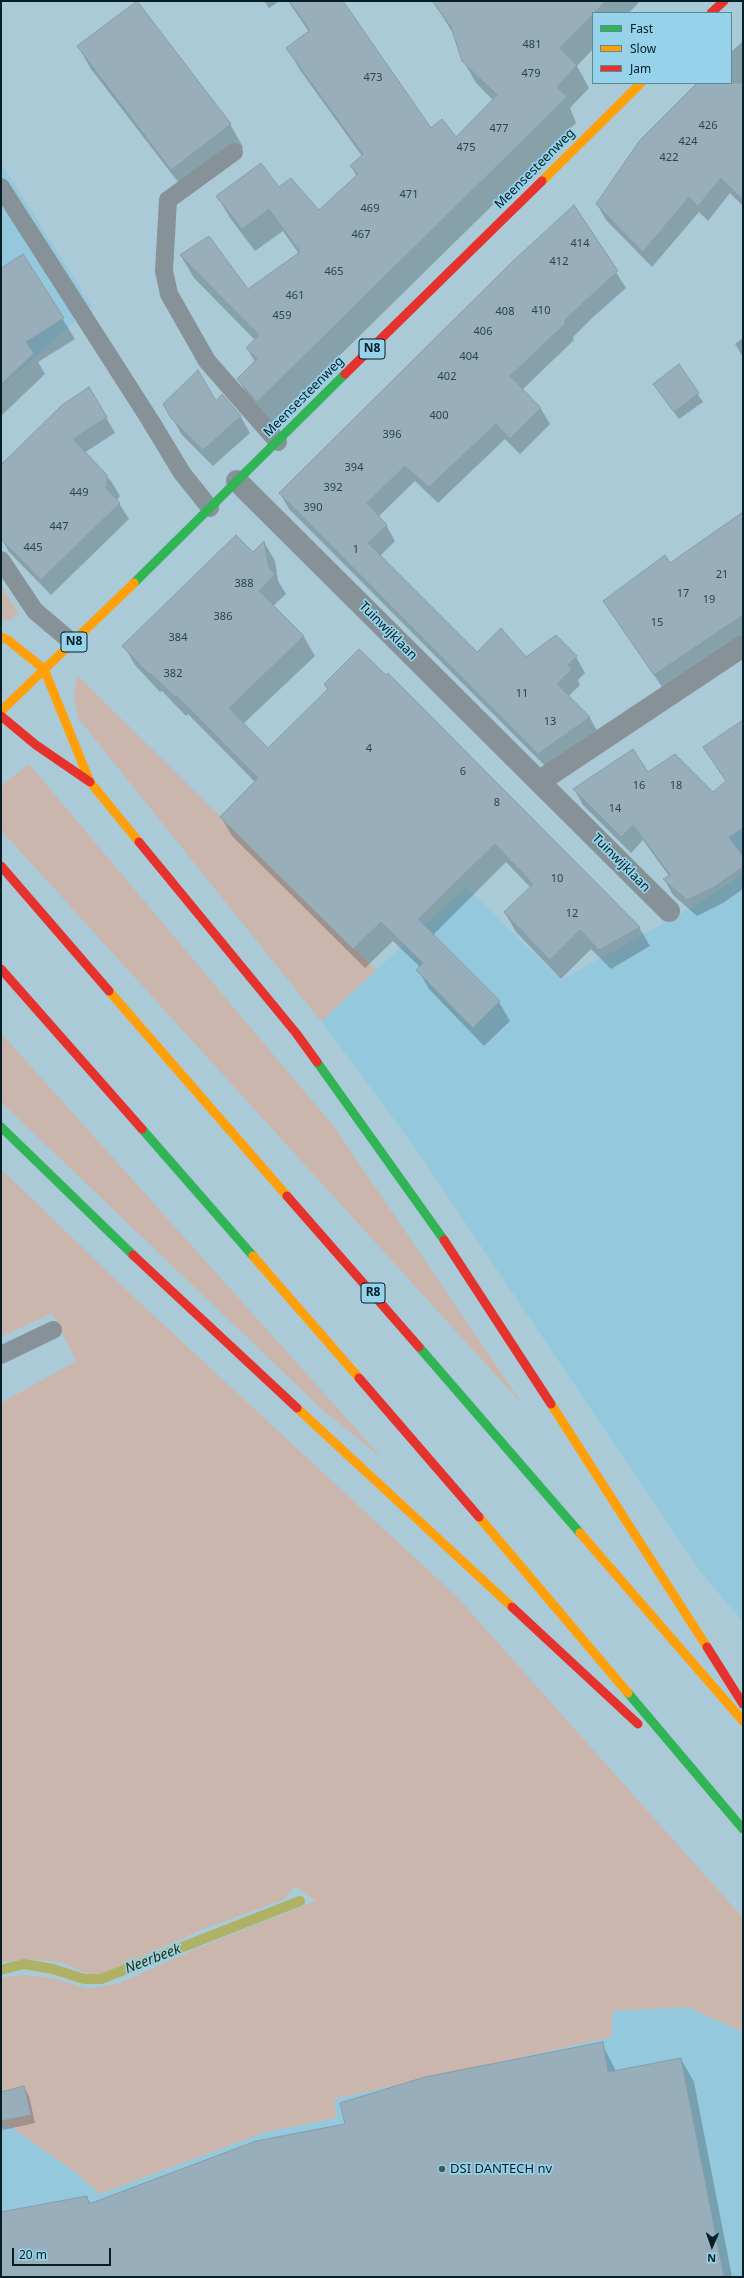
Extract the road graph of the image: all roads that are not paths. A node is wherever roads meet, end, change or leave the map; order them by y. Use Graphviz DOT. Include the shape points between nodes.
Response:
graph roads {
  1 [pos="724,1"];
  2 [pos="713,12"];
  3 [pos="640,84"];
  4 [pos="234,152"];
  5 [pos="1,187"];
  6 [pos="278,442"];
  7 [pos="237,481"];
  8 [pos="210,508"];
  9 [pos="1,560"];
  10 [pos="1,637"];
  11 [pos="73,643"];
  12 [pos="743,646"];
  13 [pos="44,669"];
  14 [pos="1,711"];
  15 [pos="1,716"];
  16 [pos="540,781"];
  17 [pos="90,782"];
  18 [pos="1,866"];
  19 [pos="669,911"];
  20 [pos="1,970"];
  21 [pos="1,1126"];
  22 [pos="53,1330"];
  23 [pos="1,1355"];
  24 [pos="743,1704"];
  25 [pos="743,1721"];
  26 [pos="643,1729"];
  27 [pos="655,1740"];
  28 [pos="708,1789"];
  29 [pos="743,1829"];
  1 -- 2 [label="main road"];
  3 -- 6 [label="main road, Meensesteenweg / N8"];
  4 -- 6 [label="lane" via="168,200 164,271 169,294 207,361"];
  5 -- 8 [label="lane" via="182,473"];
  6 -- 7 [label="main road, Meensesteenweg / N8"];
  7 -- 8 [label="main road, Meensesteenweg / N8"];
  7 -- 16 [label="street, Tuinwijklaan"];
  8 -- 11 [label="main road, Meensesteenweg / N8"];
  9 -- 11 [label="lane" via="36,611"];
  10 -- 13 [label="main road"];
  11 -- 13 [label="main road, Meensesteenweg / N8"];
  12 -- 16 [label="street"];
  13 -- 14 [label="main road, Meensesteenweg / N8"];
  13 -- 17 [label="main road"];
  15 -- 17 [label="main road" via="36,745"];
  16 -- 19 [label="street, Tuinwijklaan"];
  17 -- 24 [label="main road" via="296,1032 451,1249"];
  18 -- 25 [label="main road, R8"];
  20 -- 28 [label="main road" via="407,1432"];
  21 -- 26 [label="main road" via="123,1246"];
  22 -- 23 [label="lane"];
  27 -- 28 [label="main road"];
  28 -- 29 [label="main road"];
}
